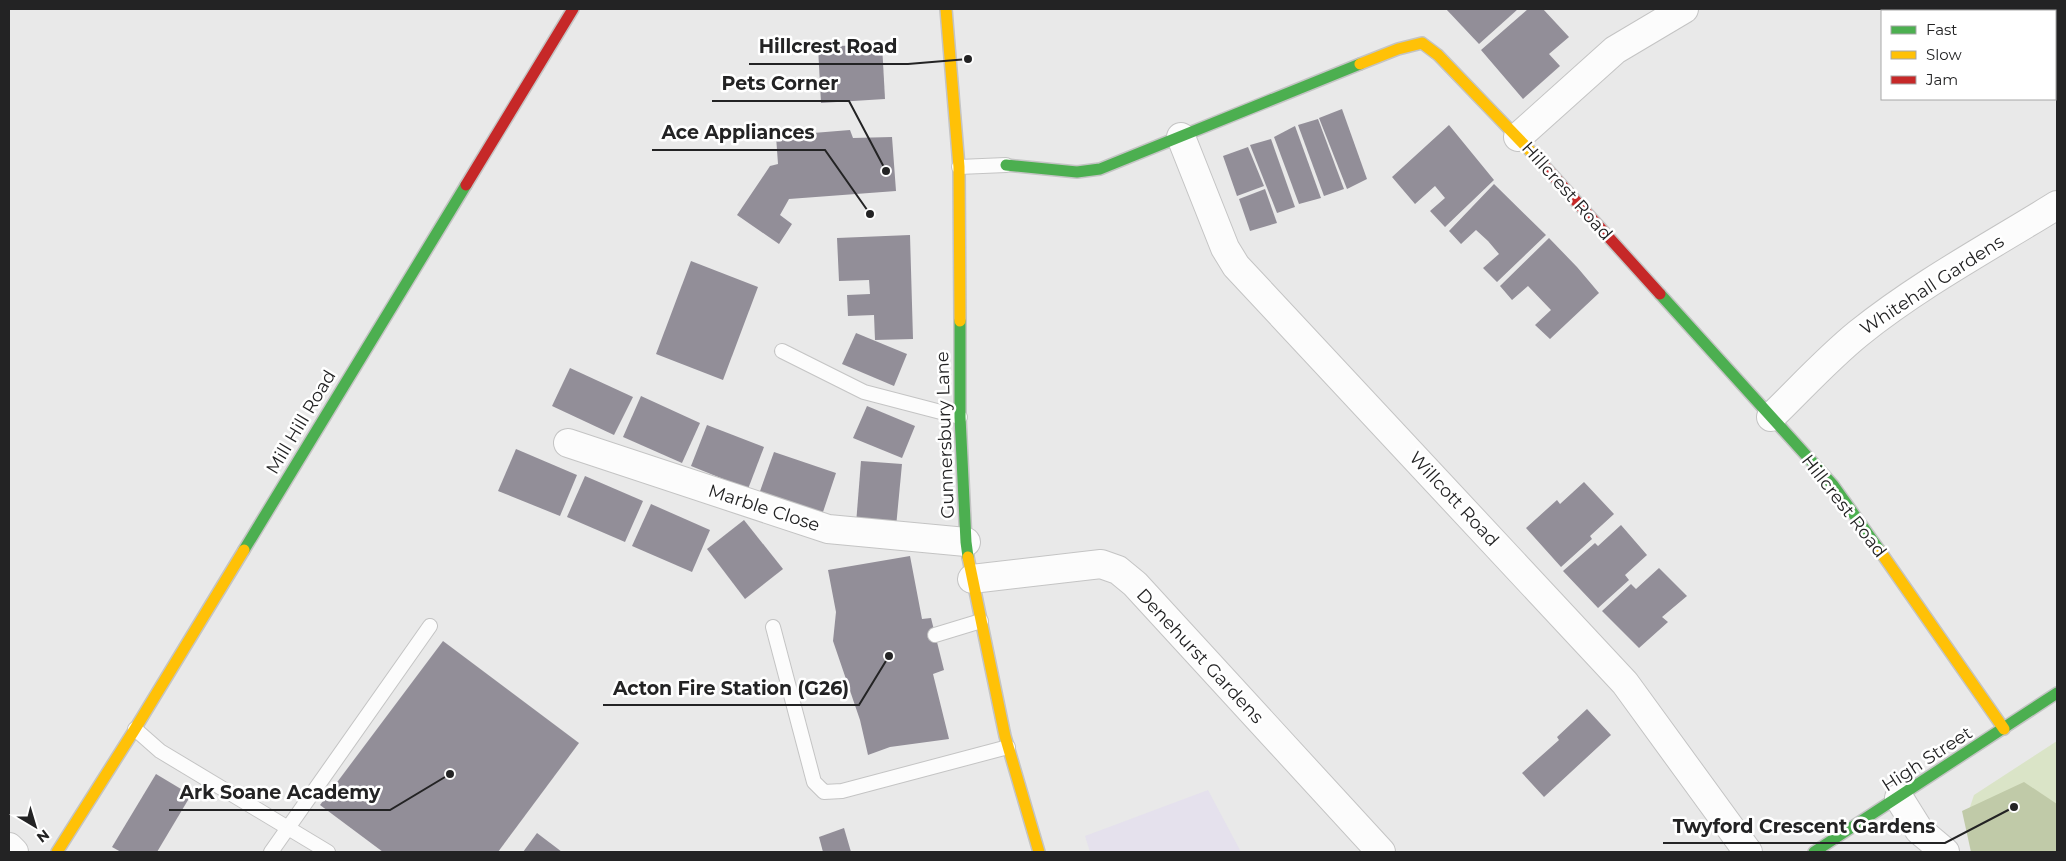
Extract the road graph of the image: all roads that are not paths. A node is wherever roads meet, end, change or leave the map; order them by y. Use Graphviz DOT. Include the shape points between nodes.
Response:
graph roads {
  1 [pos="573,9"];
  2 [pos="946,9"];
  3 [pos="1684,9"];
  4 [pos="1518,136"];
  5 [pos="1181,137"];
  6 [pos="1006,166"];
  7 [pos="959,167"];
  8 [pos="2057,205"];
  9 [pos="782,351"];
  10 [pos="960,417"];
  11 [pos="1771,417"];
  12 [pos="568,443"];
  13 [pos="966,542"];
  14 [pos="972,579"];
  15 [pos="981,622"];
  16 [pos="430,626"];
  17 [pos="773,627"];
  18 [pos="935,635"];
  19 [pos="2057,693"];
  20 [pos="135,729"];
  21 [pos="2004,730"];
  22 [pos="1008,747"];
  23 [pos="1899,798"];
  24 [pos="289,829"];
  25 [pos="9,847"];
  26 [pos="14,852"];
  27 [pos="57,852"];
  28 [pos="271,852"];
  29 [pos="328,852"];
  30 [pos="1039,852"];
  31 [pos="1381,852"];
  32 [pos="1748,852"];
  33 [pos="1814,852"];
  34 [pos="1945,852"];
  1 -- 20 [label="street, Mill Hill Road"];
  2 -- 7 [label="street, Gunnersbury Lane"];
  3 -- 4 [label="street" via="1615,50"];
  4 -- 5 [label="street, Hillcrest Road" via="1422,42 1316,80"];
  4 -- 11 [label="street, Hillcrest Road"];
  5 -- 6 [label="street, Hillcrest Road" via="1100,169 1077,172"];
  5 -- 32 [label="street, Willcott Road" via="1225,248 1236,266 1625,683"];
  6 -- 7 [label="lane, Hillcrest Road"];
  7 -- 10 [label="street, Gunnersbury Lane"];
  8 -- 11 [label="street, Whitehall Gardens" via="1876,319"];
  9 -- 10 [label="lane" via="864,392"];
  10 -- 13 [label="street, Gunnersbury Lane"];
  11 -- 21 [label="street, Hillcrest Road" via="1833,485"];
  12 -- 13 [label="street, Marble Close" via="828,529"];
  13 -- 14 [label="street, Gunnersbury Lane"];
  14 -- 15 [label="street, Gunnersbury Lane"];
  14 -- 31 [label="street, Denehurst Gardens" via="1101,564 1118,570 1135,584"];
  15 -- 18 [label="lane"];
  15 -- 22 [label="street, Gunnersbury Lane"];
  16 -- 24 [label="lane"];
  17 -- 22 [label="lane" via="814,782 824,792 842,791"];
  19 -- 21 [label="street, High Street"];
  20 -- 24 [label="lane" via="160,752"];
  20 -- 27 [label="street, Mill Hill Road"];
  21 -- 23 [label="street, High Street"];
  22 -- 30 [label="street, Gunnersbury Lane"];
  23 -- 33 [label="street, High Street"];
  23 -- 34 [label="street" via="1918,830"];
  24 -- 28 [label="lane"];
  24 -- 29 [label="lane"];
  25 -- 26 [label="street"];
}
